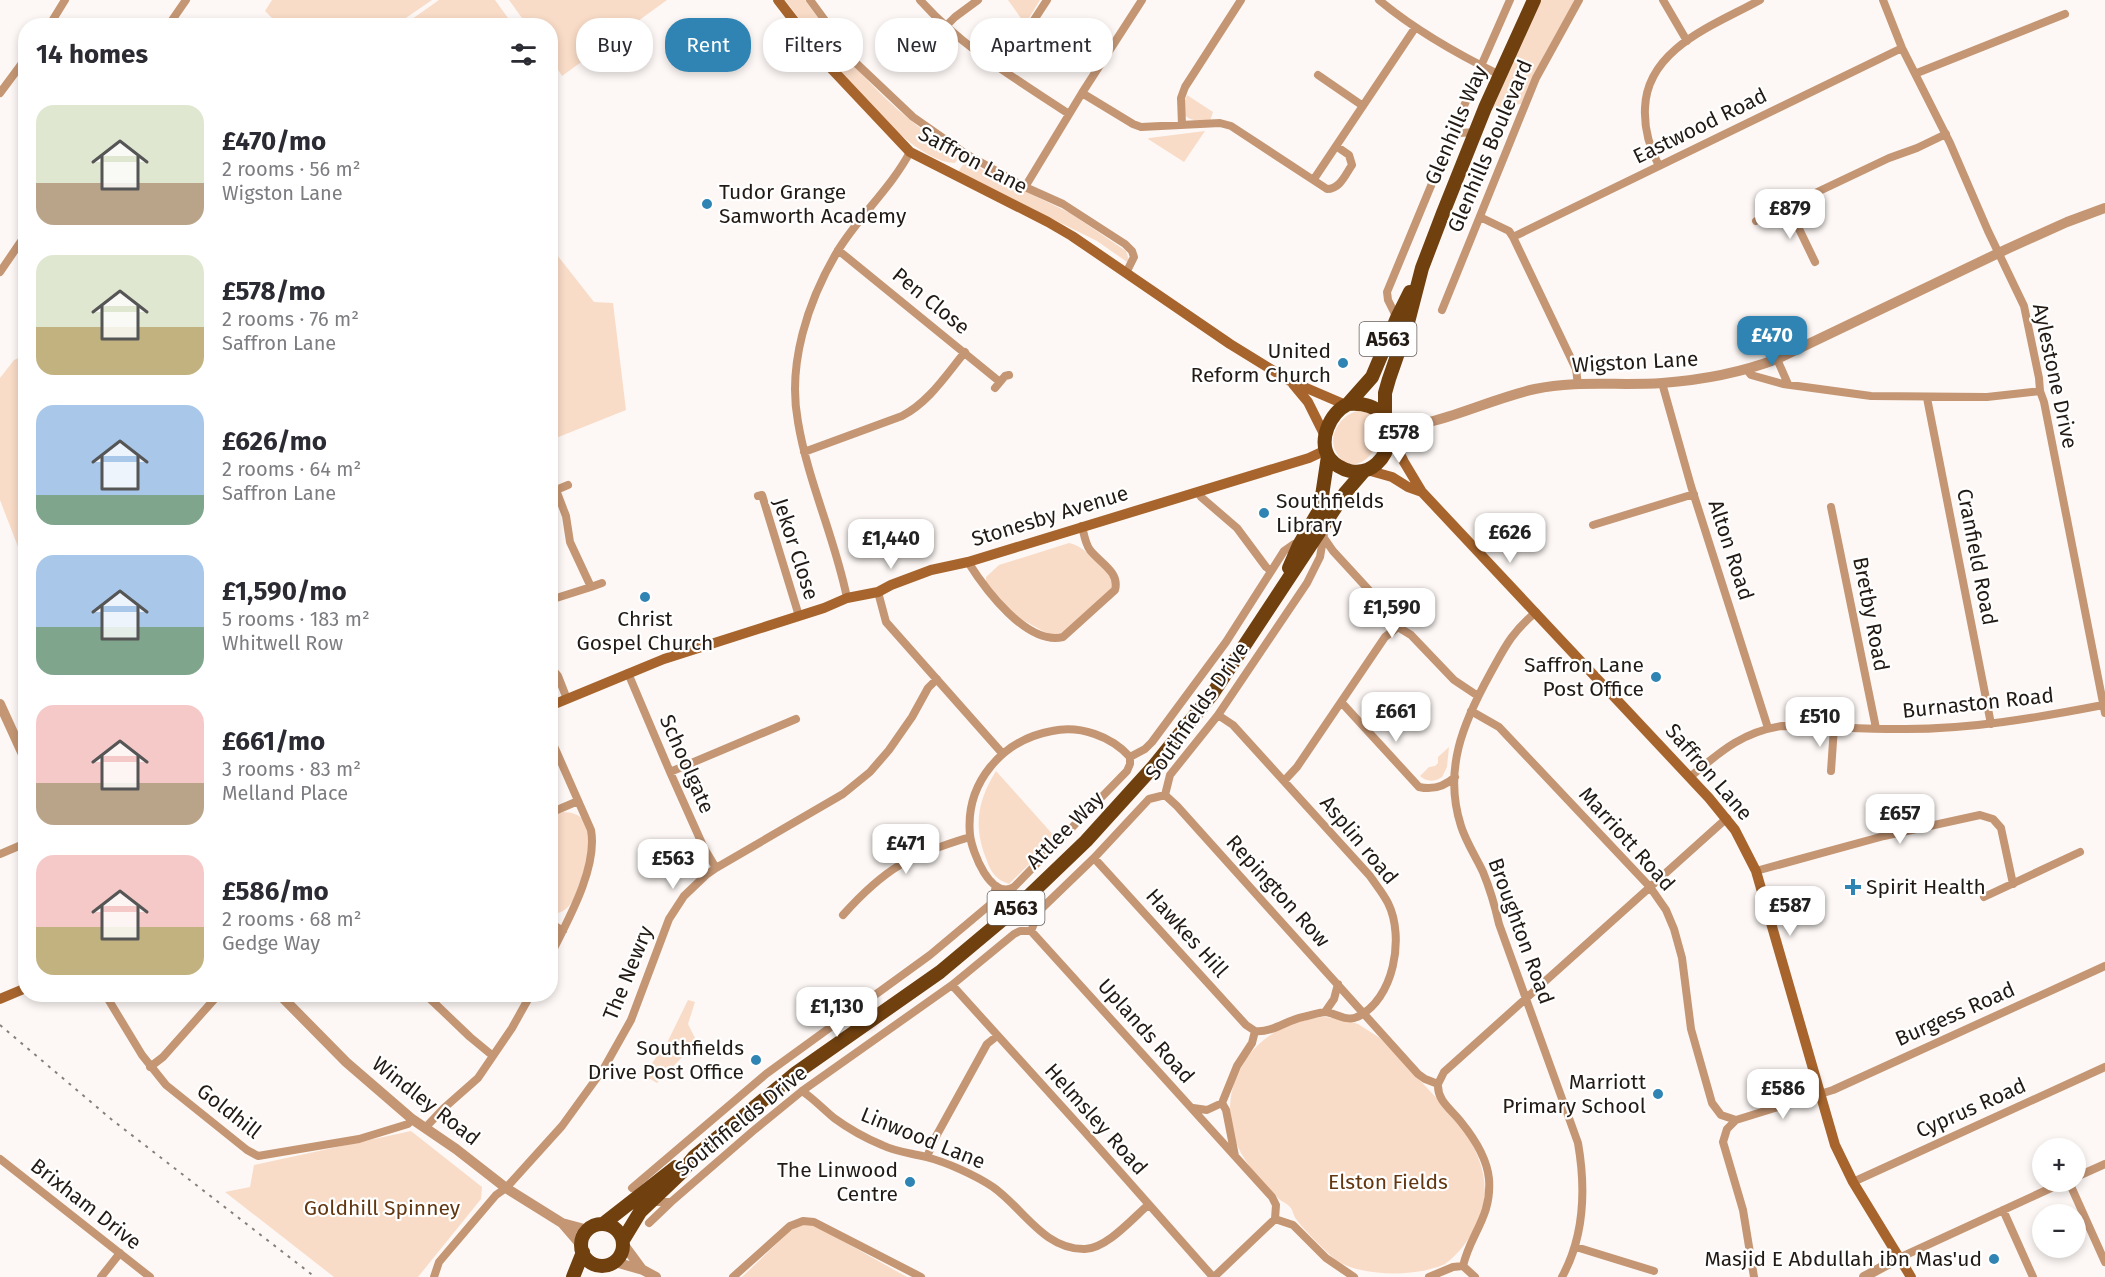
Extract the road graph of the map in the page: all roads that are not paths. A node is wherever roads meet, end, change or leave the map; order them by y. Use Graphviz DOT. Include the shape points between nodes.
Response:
graph roads {
  1 [pos="65,0"];
  2 [pos="186,0"];
  3 [pos="778,0"];
  4 [pos="810,0"];
  5 [pos="920,0"];
  6 [pos="978,0"];
  7 [pos="1047,0"];
  8 [pos="1142,0"];
  9 [pos="1241,0"];
  10 [pos="1510,0"];
  11 [pos="1534,0"];
  12 [pos="1580,0"];
  13 [pos="1663,0"];
  14 [pos="1760,0"];
  15 [pos="1883,0"];
  16 [pos="1382,1"];
  17 [pos="2065,15"];
  18 [pos="54,18"];
  19 [pos="174,18"];
  20 [pos="937,18"];
  21 [pos="953,18"];
  22 [pos="1035,18"];
  23 [pos="1415,28"];
  24 [pos="958,38"];
  25 [pos="1687,41"];
  26 [pos="1902,48"];
  27 [pos="970,49"];
  28 [pos="1481,66"];
  29 [pos="18,69"];
  30 [pos="1007,72"];
  31 [pos="1917,73"];
  32 [pos="1318,75"];
  33 [pos="1500,75"];
  34 [pos="1474,82"];
  35 [pos="0,93"];
  36 [pos="1082,93"];
  37 [pos="1363,106"];
  38 [pos="1070,114"];
  39 [pos="1182,125"];
  40 [pos="1476,132"];
  41 [pos="1946,134"];
  42 [pos="1449,140"];
  43 [pos="1336,146"];
  44 [pos="910,152"];
  45 [pos="1659,166"];
  46 [pos="1314,179"];
  47 [pos="1025,187"];
  48 [pos="1788,206"];
  49 [pos="2105,208"];
  50 [pos="1480,217"];
  51 [pos="1756,221"];
  52 [pos="1513,237"];
  53 [pos="18,246"];
  54 [pos="838,250"];
  55 [pos="1999,253"];
  56 [pos="1815,262"];
  57 [pos="1422,268"];
  58 [pos="0,272"];
  59 [pos="1126,273"];
  60 [pos="1442,310"];
  61 [pos="1397,318"];
  62 [pos="965,352"];
  63 [pos="1778,359"];
  64 [pos="1747,370"];
  65 [pos="1009,375"];
  66 [pos="1290,381"];
  67 [pos="1662,383"];
  68 [pos="1788,384"];
  69 [pos="1578,385"];
  70 [pos="2040,391"];
  71 [pos="1927,398"];
  72 [pos="1347,404"];
  73 [pos="1388,427"];
  74 [pos="1326,447"];
  75 [pos="804,452"];
  76 [pos="1365,470"];
  77 [pos="568,484"];
  78 [pos="558,489"];
  79 [pos="1198,492"];
  80 [pos="1422,492"];
  81 [pos="1694,494"];
  82 [pos="558,495"];
  83 [pos="758,496"];
  84 [pos="1831,507"];
  85 [pos="1593,525"];
  86 [pos="1082,526"];
  87 [pos="1325,532"];
  88 [pos="1299,545"];
  89 [pos="968,562"];
  90 [pos="1271,571"];
  91 [pos="602,583"];
  92 [pos="591,587"];
  93 [pos="878,592"];
  94 [pos="558,597"];
  95 [pos="1276,597"];
  96 [pos="848,598"];
  97 [pos="1536,612"];
  98 [pos="799,616"];
  99 [pos="1398,627"];
  100 [pos="628,673"];
  101 [pos="558,676"];
  102 [pos="937,680"];
  103 [pos="1478,696"];
  104 [pos="567,699"];
  105 [pos="558,703"];
  106 [pos="1342,703"];
  107 [pos="0,704"];
  108 [pos="2104,709"];
  109 [pos="1471,711"];
  110 [pos="1218,715"];
  111 [pos="796,719"];
  112 [pos="1991,723"];
  113 [pos="1834,727"];
  114 [pos="1768,728"];
  115 [pos="1876,728"];
  116 [pos="18,743"];
  117 [pos="1002,753"];
  118 [pos="558,755"];
  119 [pos="1130,757"];
  120 [pos="1831,771"];
  121 [pos="670,772"];
  122 [pos="1455,777"];
  123 [pos="1690,777"];
  124 [pos="1284,781"];
  125 [pos="1165,795"];
  126 [pos="578,801"];
  127 [pos="558,810"];
  128 [pos="1727,818"];
  129 [pos="970,837"];
  130 [pos="18,846"];
  131 [pos="2080,852"];
  132 [pos="0,854"];
  133 [pos="1094,858"];
  134 [pos="716,868"];
  135 [pos="1756,871"];
  136 [pos="2013,884"];
  137 [pos="996,886"];
  138 [pos="1650,887"];
  139 [pos="1984,897"];
  140 [pos="843,915"];
  141 [pos="558,928"];
  142 [pos="562,931"];
  143 [pos="1031,931"];
  144 [pos="558,939"];
  145 [pos="2105,966"];
  146 [pos="1338,984"];
  147 [pos="952,985"];
  148 [pos="18,991"];
  149 [pos="1527,998"];
  150 [pos="0,999"];
  151 [pos="110,1002"];
  152 [pos="212,1002"];
  153 [pos="287,1002"];
  154 [pos="433,1002"];
  155 [pos="527,1002"];
  156 [pos="1325,1012"];
  157 [pos="1363,1013"];
  158 [pos="1255,1031"];
  159 [pos="997,1036"];
  160 [pos="493,1056"];
  161 [pos="150,1067"];
  162 [pos="2105,1067"];
  163 [pos="1438,1084"];
  164 [pos="802,1091"];
  165 [pos="1819,1093"];
  166 [pos="1222,1103"];
  167 [pos="1190,1106"];
  168 [pos="412,1119"];
  169 [pos="1737,1120"];
  170 [pos="425,1128"];
  171 [pos="1235,1156"];
  172 [pos="927,1157"];
  173 [pos="0,1159"];
  174 [pos="2105,1164"];
  175 [pos="2086,1173"];
  176 [pos="648,1175"];
  177 [pos="1853,1182"];
  178 [pos="506,1188"];
  179 [pos="632,1188"];
  180 [pos="2042,1192"];
  181 [pos="2074,1192"];
  182 [pos="649,1196"];
  183 [pos="671,1202"];
  184 [pos="1148,1205"];
  185 [pos="2003,1210"];
  186 [pos="1275,1219"];
  187 [pos="562,1223"];
  188 [pos="649,1223"];
  189 [pos="603,1224"];
  190 [pos="588,1230"];
  191 [pos="623,1242"];
  192 [pos="1576,1247"];
  193 [pos="582,1249"];
  194 [pos="120,1253"];
  195 [pos="1899,1258"];
  196 [pos="2105,1262"];
  197 [pos="609,1264"];
  198 [pos="1463,1266"];
  199 [pos="643,1270"];
  200 [pos="1654,1271"];
  201 [pos="101,1277"];
  202 [pos="150,1277"];
  203 [pos="435,1277"];
  204 [pos="573,1277"];
  205 [pos="590,1277"];
  206 [pos="656,1277"];
  207 [pos="733,1277"];
  208 [pos="921,1277"];
  209 [pos="1213,1277"];
  210 [pos="1354,1277"];
  211 [pos="1429,1277"];
  212 [pos="1475,1277"];
  213 [pos="1562,1277"];
  214 [pos="1754,1277"];
  215 [pos="1864,1277"];
  216 [pos="1911,1277"];
  217 [pos="2033,1277"];
  1 -- 18 [label="street"];
  2 -- 19 [label="street"];
  3 -- 44 [label="main road, Saffron Lane" via="841,80"];
  4 -- 47 [label="street, Saffron Lane" via="857,63 913,117 966,154"];
  5 -- 20 [label="street"];
  6 -- 21 [label="street"];
  7 -- 22 [label="street"];
  8 -- 36 [label="street"];
  9 -- 39 [label="street" via="1185,87 1181,98"];
  10 -- 28 [label="street, Glenhills Boulevard"];
  11 -- 33 [label="highway, Glenhills Way / A563"];
  12 -- 50 [label="street, Glenhills Boulevard" via="1536,78"];
  13 -- 25 [label="street"];
  14 -- 25 [label="street"];
  15 -- 26 [label="street, Aylestone Drive"];
  16 -- 23 [label="street"];
  17 -- 31 [label="street"];
  23 -- 28 [label="street"];
  23 -- 37 [label="street"];
  24 -- 27 [label="street"];
  25 -- 45 [label="street" via="1665,58 1652,76 1646,96 1647,138"];
  26 -- 31 [label="street, Aylestone Drive"];
  26 -- 45 [label="street, Eastwood Road"];
  28 -- 33 [label="street"];
  29 -- 35 [label="street"];
  30 -- 38 [label="street"];
  31 -- 41 [label="street, Aylestone Drive"];
  32 -- 37 [label="street"];
  33 -- 40 [label="highway, Glenhills Way / A563"];
  34 -- 42 [label="street, Glenhills Boulevard"];
  36 -- 38 [label="street"];
  36 -- 39 [label="street" via="1133,124 1151,128"];
  37 -- 43 [label="street"];
  38 -- 47 [label="street"];
  39 -- 46 [label="street" via="1231,126"];
  40 -- 42 [label="street, Glenhills Boulevard" via="1460,133"];
  40 -- 57 [label="highway, Glenhills Way / A563"];
  41 -- 48 [label="street"];
  41 -- 55 [label="street, Aylestone Drive"];
  42 -- 61 [label="street, Glenhills Boulevard" via="1388,292"];
  43 -- 46 [label="street"];
  43 -- 46 [label="street" via="1352,162 1339,185 1327,189"];
  44 -- 54 [label="street"];
  44 -- 59 [label="main road, Saffron Lane" via="1048,222"];
  45 -- 52 [label="street, Eastwood Road"];
  47 -- 59 [label="street, Saffron Lane" via="1085,217 1130,248 1133,261"];
  48 -- 51 [label="street"];
  48 -- 56 [label="street"];
  49 -- 55 [label="street, Wigston Lane"];
  50 -- 52 [label="street" via="1509,231"];
  50 -- 60 [label="street, Glenhills Boulevard"];
  52 -- 69 [label="street" via="1576,369"];
  53 -- 58 [label="street"];
  54 -- 62 [label="street, Pen Close"];
  54 -- 75 [label="street" via="813,301 798,354 796,410"];
  55 -- 63 [label="street, Wigston Lane"];
  55 -- 70 [label="street, Aylestone Drive" via="2024,306"];
  57 -- 61 [label="highway, Glenhills Way / A563"];
  57 -- 73 [label="highway, Glenhills Way / A563" via="1385,393"];
  59 -- 66 [label="main road, Saffron Lane"];
  61 -- 72 [label="highway, Glenhills Way / A563" via="1372,377"];
  62 -- 65 [label="street, Pen Close" via="998,385"];
  62 -- 75 [label="street" via="914,410"];
  63 -- 64 [label="street, Wigston Lane"];
  63 -- 68 [label="street"];
  64 -- 67 [label="street, Wigston Lane"];
  64 -- 68 [label="street" via="1751,375"];
  66 -- 72 [label="main road, Saffron Lane"];
  66 -- 74 [label="main road, Saffron Lane" via="1308,402"];
  67 -- 69 [label="street, Wigston Lane"];
  67 -- 81 [label="street, Alton Road"];
  68 -- 71 [label="street" via="1871,396"];
  69 -- 73 [label="street, Wigston Lane" via="1534,389 1422,424"];
  70 -- 71 [label="street"];
  70 -- 108 [label="street, Aylestone Drive"];
  71 -- 112 [label="street, Cranfield Road"];
  72 -- 73 [label="highway" via="1370,406 1380,412"];
  72 -- 74 [label="highway, A563" via="1330,420"];
  73 -- 76 [label="highway, A563" via="1384,454"];
  73 -- 80 [label="main road, Saffron Lane"];
  74 -- 76 [label="highway" via="1339,467 1347,471"];
  74 -- 79 [label="main road, Stonesby Avenue" via="1309,458"];
  74 -- 88 [label="highway, Attlee Way / A563" via="1320,509"];
  75 -- 96 [label="street"];
  76 -- 80 [label="main road, Saffron Lane" via="1392,477"];
  76 -- 87 [label="highway, Attlee Way / A563"];
  77 -- 78 [label="street"];
  79 -- 86 [label="main road, Stonesby Avenue"];
  79 -- 90 [label="street" via="1237,528"];
  80 -- 97 [label="main road, Saffron Lane"];
  81 -- 85 [label="street"];
  81 -- 114 [label="street, Alton Road"];
  82 -- 92 [label="street" via="570,542"];
  83 -- 98 [label="street, Jekor Close" via="762,495"];
  84 -- 115 [label="street, Bretby Road"];
  86 -- 89 [label="main road, Stonesby Avenue"];
  86 -- 89 [label="street" via="1086,544 1117,582 1115,590 1063,637 1042,636 1015,619 982,584"];
  87 -- 95 [label="highway, Attlee Way / A563"];
  87 -- 99 [label="street" via="1333,551 1390,613"];
  87 -- 110 [label="street, Southfields Drive" via="1320,557 1307,583"];
  88 -- 90 [label="street, Southfields Drive" via="1284,551"];
  88 -- 95 [label="highway, Attlee Way / A563"];
  89 -- 93 [label="main road, Stonesby Avenue" via="931,570"];
  90 -- 119 [label="street, Southfields Drive" via="1235,629 1152,742"];
  91 -- 92 [label="street"];
  92 -- 94 [label="street"];
  93 -- 96 [label="main road, Stonesby Avenue"];
  93 -- 102 [label="street" via="886,622"];
  95 -- 182 [label="highway, Attlee Way / A563" via="1213,693 1154,766 1051,876 935,976 796,1072 694,1157 681,1173"];
  96 -- 98 [label="main road, Stonesby Avenue"];
  97 -- 103 [label="street, Broughton Road" via="1512,635"];
  97 -- 123 [label="main road, Saffron Lane"];
  98 -- 100 [label="main road, Stonesby Avenue"];
  99 -- 103 [label="street" via="1411,635 1460,685"];
  99 -- 106 [label="street" via="1385,637"];
  100 -- 104 [label="main road, Stonesby Avenue"];
  100 -- 121 [label="street, Schoolgate"];
  101 -- 104 [label="street"];
  102 -- 117 [label="street"];
  102 -- 134 [label="street, The Newry" via="870,772 843,794"];
  103 -- 109 [label="street, Broughton Road"];
  104 -- 105 [label="main road, Stonesby Avenue"];
  106 -- 122 [label="street" via="1419,787 1436,788"];
  106 -- 124 [label="street"];
  107 -- 116 [label="street"];
  108 -- 112 [label="street, Burnaston Road"];
  109 -- 122 [label="street, Broughton Road" via="1458,745"];
  109 -- 138 [label="street, Marriott Road" via="1499,728"];
  110 -- 124 [label="street, Asplin road" via="1233,725"];
  110 -- 125 [label="street, Southfields Drive" via="1170,775"];
  111 -- 121 [label="street"];
  112 -- 115 [label="street, Burnaston Road"];
  113 -- 114 [label="street, Burnaston Road"];
  113 -- 115 [label="street, Burnaston Road"];
  113 -- 120 [label="street"];
  114 -- 123 [label="street, Burnaston Road" via="1742,738"];
  117 -- 119 [label="street" via="1032,735 1072,729 1105,738 1122,747"];
  117 -- 129 [label="street" via="976,792"];
  118 -- 126 [label="street"];
  119 -- 137 [label="street, Southfields Drive" via="1127,771 1014,887 1006,890"];
  121 -- 134 [label="street, Schoolgate"];
  122 -- 149 [label="street, Broughton Road" via="1461,826 1492,894"];
  123 -- 128 [label="main road, Saffron Lane"];
  124 -- 157 [label="street, Asplin road" via="1370,876 1389,904 1396,930 1394,962 1382,994"];
  125 -- 133 [label="street, Southfields Drive" via="1149,799"];
  125 -- 146 [label="street, Repington Row"];
  126 -- 127 [label="street"];
  126 -- 142 [label="street" via="591,830 592,854"];
  128 -- 135 [label="main road, Saffron Lane"];
  128 -- 138 [label="street"];
  129 -- 137 [label="street" via="979,863"];
  129 -- 140 [label="street" via="930,849 897,865"];
  130 -- 132 [label="street"];
  131 -- 136 [label="street"];
  133 -- 143 [label="street, Southfields Drive" via="1039,911"];
  133 -- 158 [label="street, Hawkes Hill"];
  134 -- 178 [label="street, The Newry" via="684,896 669,919 631,1020 604,1068 562,1126"];
  135 -- 136 [label="street" via="1980,815 1993,819 2001,828"];
  135 -- 165 [label="main road, Saffron Lane"];
  136 -- 139 [label="street"];
  137 -- 176 [label="street, Southfields Drive" via="992,903 930,955 766,1074"];
  138 -- 149 [label="street"];
  138 -- 169 [label="street, Marriott Road" via="1665,910 1680,948 1691,1029 1712,1103 1721,1115"];
  141 -- 142 [label="street"];
  142 -- 144 [label="street"];
  143 -- 147 [label="street, Southfields Drive" via="1014,934"];
  143 -- 167 [label="street, Uplands Road"];
  145 -- 165 [label="street, Burgess Road"];
  146 -- 156 [label="street"];
  146 -- 157 [label="street, Repington Row"];
  147 -- 159 [label="street, Helmsley Road"];
  147 -- 164 [label="street, Southfields Drive"];
  148 -- 150 [label="main road"];
  149 -- 163 [label="street" via="1444,1072"];
  149 -- 192 [label="street, Broughton Road" via="1578,1143 1583,1193"];
  151 -- 161 [label="street, Goldhill"];
  152 -- 161 [label="street"];
  153 -- 168 [label="street, Windley Road" via="346,1062"];
  154 -- 160 [label="street"];
  155 -- 160 [label="street"];
  156 -- 157 [label="street" via="1350,1019"];
  156 -- 158 [label="street"];
  157 -- 163 [label="street" via="1419,1074"];
  158 -- 166 [label="street"];
  159 -- 172 [label="street" via="987,1044"];
  159 -- 184 [label="street, Helmsley Road"];
  160 -- 170 [label="street" via="478,1078"];
  161 -- 168 [label="street, Goldhill" via="166,1085 258,1156 359,1139 408,1124"];
  162 -- 177 [label="street, Cyprus Road"];
  163 -- 198 [label="street" via="1439,1096 1477,1145 1489,1178 1489,1201"];
  164 -- 172 [label="street, Linwood Lane" via="834,1118 872,1141"];
  164 -- 183 [label="street, Southfields Drive"];
  165 -- 169 [label="street, Burgess Road"];
  165 -- 177 [label="main road, Saffron Lane" via="1835,1145"];
  166 -- 167 [label="street" via="1207,1110"];
  166 -- 171 [label="street"];
  167 -- 171 [label="street, Uplands Road"];
  168 -- 170 [label="street, Windley Road"];
  169 -- 214 [label="street" via="1727,1129 1723,1142 1743,1210"];
  170 -- 178 [label="street, Windley Road"];
  171 -- 186 [label="street" via="1272,1197"];
  172 -- 184 [label="street, Linwood Lane" via="992,1187 1049,1239 1066,1247 1096,1248"];
  173 -- 194 [label="street, Brixham Drive"];
  174 -- 175 [label="street"];
  176 -- 179 [label="street, Southfields Drive"];
  176 -- 182 [label="street, Southfields Drive"];
  177 -- 195 [label="main road, Saffron Lane"];
  178 -- 187 [label="street, Windley Road"];
  178 -- 203 [label="street, The Newry" via="439,1262"];
  180 -- 185 [label="street"];
  181 -- 196 [label="street"];
  182 -- 183 [label="street, Southfields Drive"];
  182 -- 189 [label="highway, Attlee Way / A563"];
  182 -- 191 [label="highway, Attlee Way / A563"];
  183 -- 188 [label="street, Southfields Drive"];
  184 -- 209 [label="street, Helmsley Road"];
  185 -- 195 [label="street"];
  185 -- 217 [label="street"];
  186 -- 209 [label="street"];
  186 -- 210 [label="street" via="1293,1225 1326,1258"];
  187 -- 190 [label="street, Windley Road"];
  187 -- 193 [label="street, Windley Road"];
  189 -- 190 [label="highway"];
  189 -- 191 [label="highway" via="617,1230"];
  190 -- 193 [label="highway"];
  191 -- 197 [label="highway" via="620,1257"];
  191 -- 199 [label="street"];
  192 -- 200 [label="street"];
  192 -- 213 [label="street, Broughton Road"];
  193 -- 197 [label="highway" via="588,1261"];
  193 -- 204 [label="highway"];
  194 -- 201 [label="street"];
  194 -- 202 [label="street, Brixham Drive"];
  195 -- 215 [label="street"];
  195 -- 216 [label="main road, Saffron Lane"];
  197 -- 199 [label="street"];
  197 -- 205 [label="highway"];
  198 -- 211 [label="street"];
  198 -- 212 [label="street"];
  199 -- 206 [label="street"];
  207 -- 208 [label="street" via="790,1226 803,1221 814,1222"];
}
